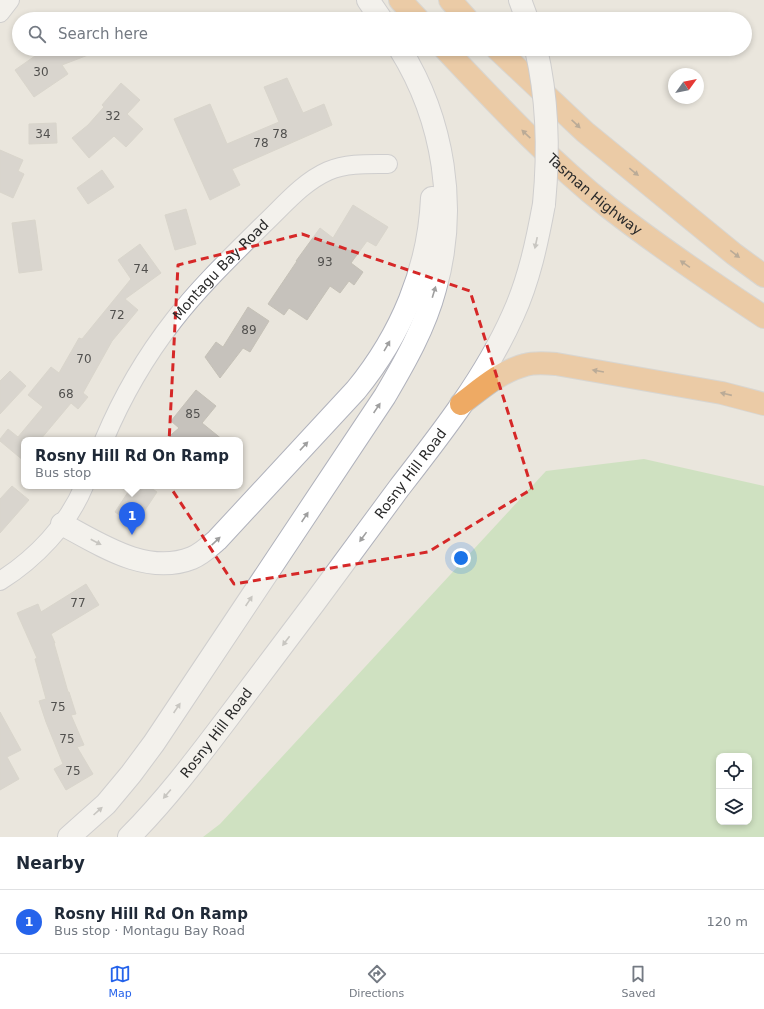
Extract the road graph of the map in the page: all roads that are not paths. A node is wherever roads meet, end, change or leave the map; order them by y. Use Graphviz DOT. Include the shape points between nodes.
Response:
graph roads {
  1 [pos="10,0"];
  2 [pos="368,0"];
  3 [pos="400,0"];
  4 [pos="450,0"];
  5 [pos="376,12"];
  6 [pos="411,12"];
  7 [pos="461,12"];
  8 [pos="0,13"];
  9 [pos="403,56"];
  10 [pos="404,56"];
  11 [pos="452,56"];
  12 [pos="504,56"];
  13 [pos="537,56"];
  14 [pos="388,164"];
  15 [pos="764,276"];
  16 [pos="764,317"];
  17 [pos="461,404"];
  18 [pos="764,404"];
  19 [pos="105,437"];
  20 [pos="82,489"];
  21 [pos="62,524"];
  22 [pos="0,581"];
  23 [pos="69,837"];
  24 [pos="129,837"];
  1 -- 8 [label="street"];
  2 -- 5 [label="main road"];
  3 -- 6 [label="highway"];
  4 -- 7 [label="highway"];
  21 -- 9 [label="main road, one-way" via="101,545 141,561 167,564 194,557 217,540 368,374 394,333 412,296 422,268 431,222 430,144 420,101"];
  23 -- 10 [label="main road, one-way" via="106,804 154,743 386,396 424,322 442,261 446,228 444,171 428,106"];
  16 -- 11 [label="highway, Tasman Highway, one-way" via="683,263 607,206 521,129"];
  12 -- 15 [label="highway, one-way" via="603,148"];
  13 -- 17 [label="main road, Rosny Hill Road, one-way, bridge" via="547,119 547,150 544,204 534,252 514,315 488,364"];
  14 -- 19 [label="street, Montagu Bay Road" via="348,165 328,171 312,180 289,201 208,280 174,320 132,383"];
  18 -- 17 [label="highway, one-way" via="722,393 541,363 526,365 506,373"];
  17 -- 24 [label="main road, Rosny Hill Road, one-way" via="437,440 192,764 151,815"];
  20 -- 21 [label="street"];
  21 -- 22 [label="street" via="26,562"];
}
